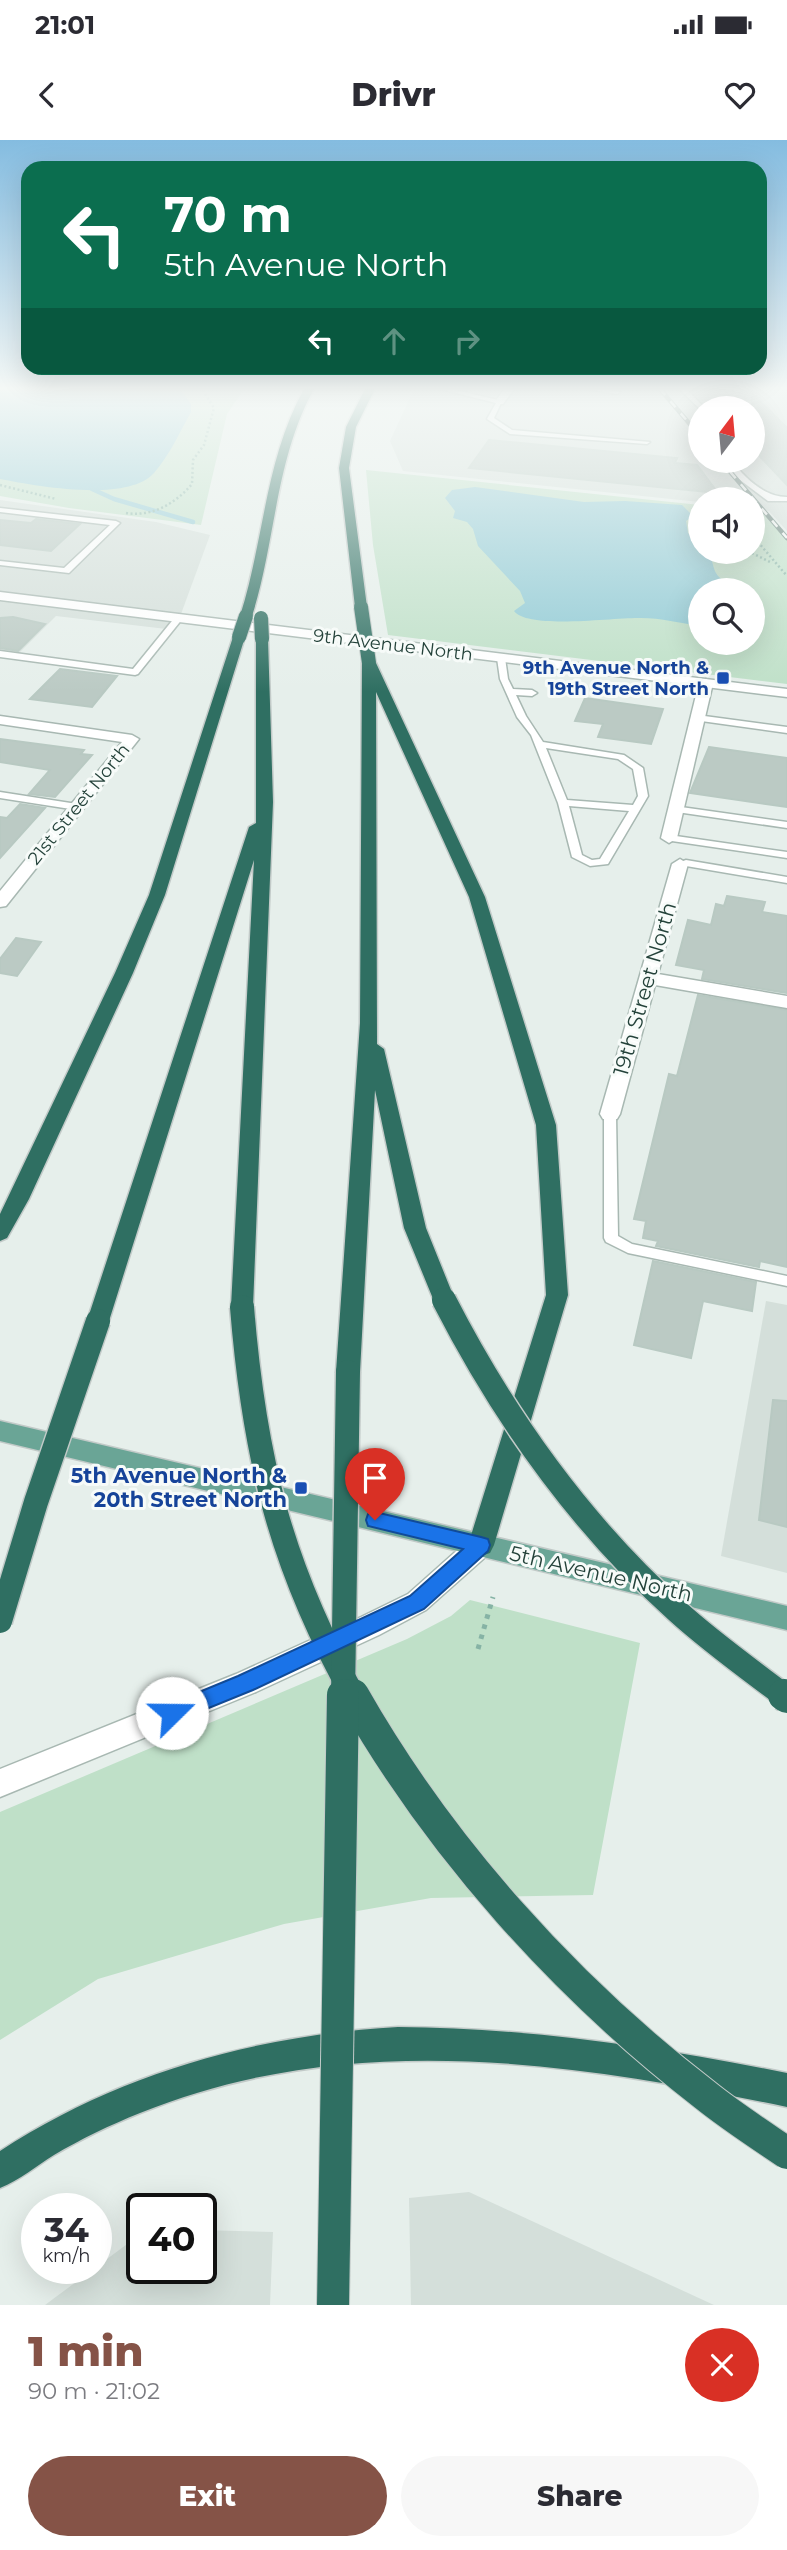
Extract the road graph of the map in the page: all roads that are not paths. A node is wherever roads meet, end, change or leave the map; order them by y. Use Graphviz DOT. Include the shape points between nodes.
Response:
graph roads {
  1 [pos="273,490"];
  2 [pos="347,490"];
  3 [pos="759,490"];
  4 [pos="787,499"];
  5 [pos="0,510"];
  6 [pos="0,564"];
  7 [pos="260,569"];
  8 [pos="0,596"];
  9 [pos="179,618"];
  10 [pos="0,654"];
  11 [pos="501,658"];
  12 [pos="369,663"];
  13 [pos="706,683"];
  14 [pos="510,692"];
  15 [pos="787,693"];
  16 [pos="532,694"];
  17 [pos="697,718"];
  18 [pos="0,720"];
  19 [pos="787,730"];
  20 [pos="539,744"];
  21 [pos="0,795"];
  22 [pos="265,802"];
  23 [pos="563,803"];
  24 [pos="77,807"];
  25 [pos="636,808"];
  26 [pos="674,809"];
  27 [pos="787,825"];
  28 [pos="669,838"];
  29 [pos="787,855"];
  30 [pos="680,864"];
  31 [pos="787,880"];
  32 [pos="8,882"];
  33 [pos="0,902"];
  34 [pos="648,978"];
  35 [pos="787,1002"];
  36 [pos="369,1023"];
  37 [pos="610,1114"];
  38 [pos="0,1233"];
  39 [pos="787,1281"];
  40 [pos="2,1431"];
  41 [pos="481,1545"];
  42 [pos="787,1618"];
  43 [pos="0,1621"];
  44 [pos="787,1697"];
  45 [pos="0,1783"];
  46 [pos="787,2090"];
  47 [pos="787,2153"];
  48 [pos="0,2171"];
  49 [pos="333,2305"];
  1 -- 7 [label="highway"];
  2 -- 12 [label="highway, bridge"];
  3 -- 4 [label="lane" via="771,499"];
  5 -- 6 [label="lane" via="116,523 66,571"];
  7 -- 22 [label="highway, bridge"];
  7 -- 38 [label="highway, bridge" via="157,895 25,1188"];
  8 -- 9 [label="street, 9th Avenue North"];
  9 -- 10 [label="lane" via="135,672"];
  9 -- 11 [label="street, 9th Avenue North"];
  11 -- 13 [label="street, 9th Avenue North"];
  11 -- 14 [label="lane"];
  12 -- 36 [label="highway"];
  12 -- 41 [label="highway" via="477,897 546,1125 557,1295"];
  13 -- 15 [label="street, 9th Avenue North"];
  13 -- 17 [label="street"];
  14 -- 16 [label="lane"];
  14 -- 20 [label="lane"];
  17 -- 19 [label="lane"];
  17 -- 26 [label="street"];
  18 -- 24 [label="street, 21st Street North" via="132,739"];
  20 -- 23 [label="lane"];
  20 -- 25 [label="lane" via="621,757 638,768 643,796"];
  21 -- 24 [label="lane"];
  22 -- 43 [label="highway, bridge"];
  22 -- 47 [label="highway, bridge" via="242,1307 256,1442 299,1586 378,1738 510,1911 580,1986 693,2086"];
  23 -- 25 [label="lane"];
  23 -- 25 [label="lane" via="577,857 590,863 604,862"];
  24 -- 32 [label="street, 21st Street North"];
  26 -- 27 [label="lane"];
  26 -- 28 [label="street"];
  28 -- 29 [label="lane"];
  30 -- 31 [label="lane"];
  30 -- 34 [label="street, 19th Street North"];
  32 -- 33 [label="street, 21st Street North"];
  34 -- 35 [label="street"];
  34 -- 37 [label="street, 19th Street North"];
  36 -- 44 [label="highway, bridge" via="415,1228 473,1360 553,1479 602,1537 663,1598"];
  36 -- 49 [label="highway, bridge" via="348,1372"];
  37 -- 39 [label="lane" via="611,1238 628,1248"];
  40 -- 41 [label="main road, 5th Avenue North"];
  41 -- 42 [label="main road, 5th Avenue North"];
  41 -- 45 [label="street" via="417,1602 370,1626 246,1683"];
  46 -- 48 [label="highway" via="700,2071 500,2047 397,2043 311,2051 201,2075 111,2106"];
}
